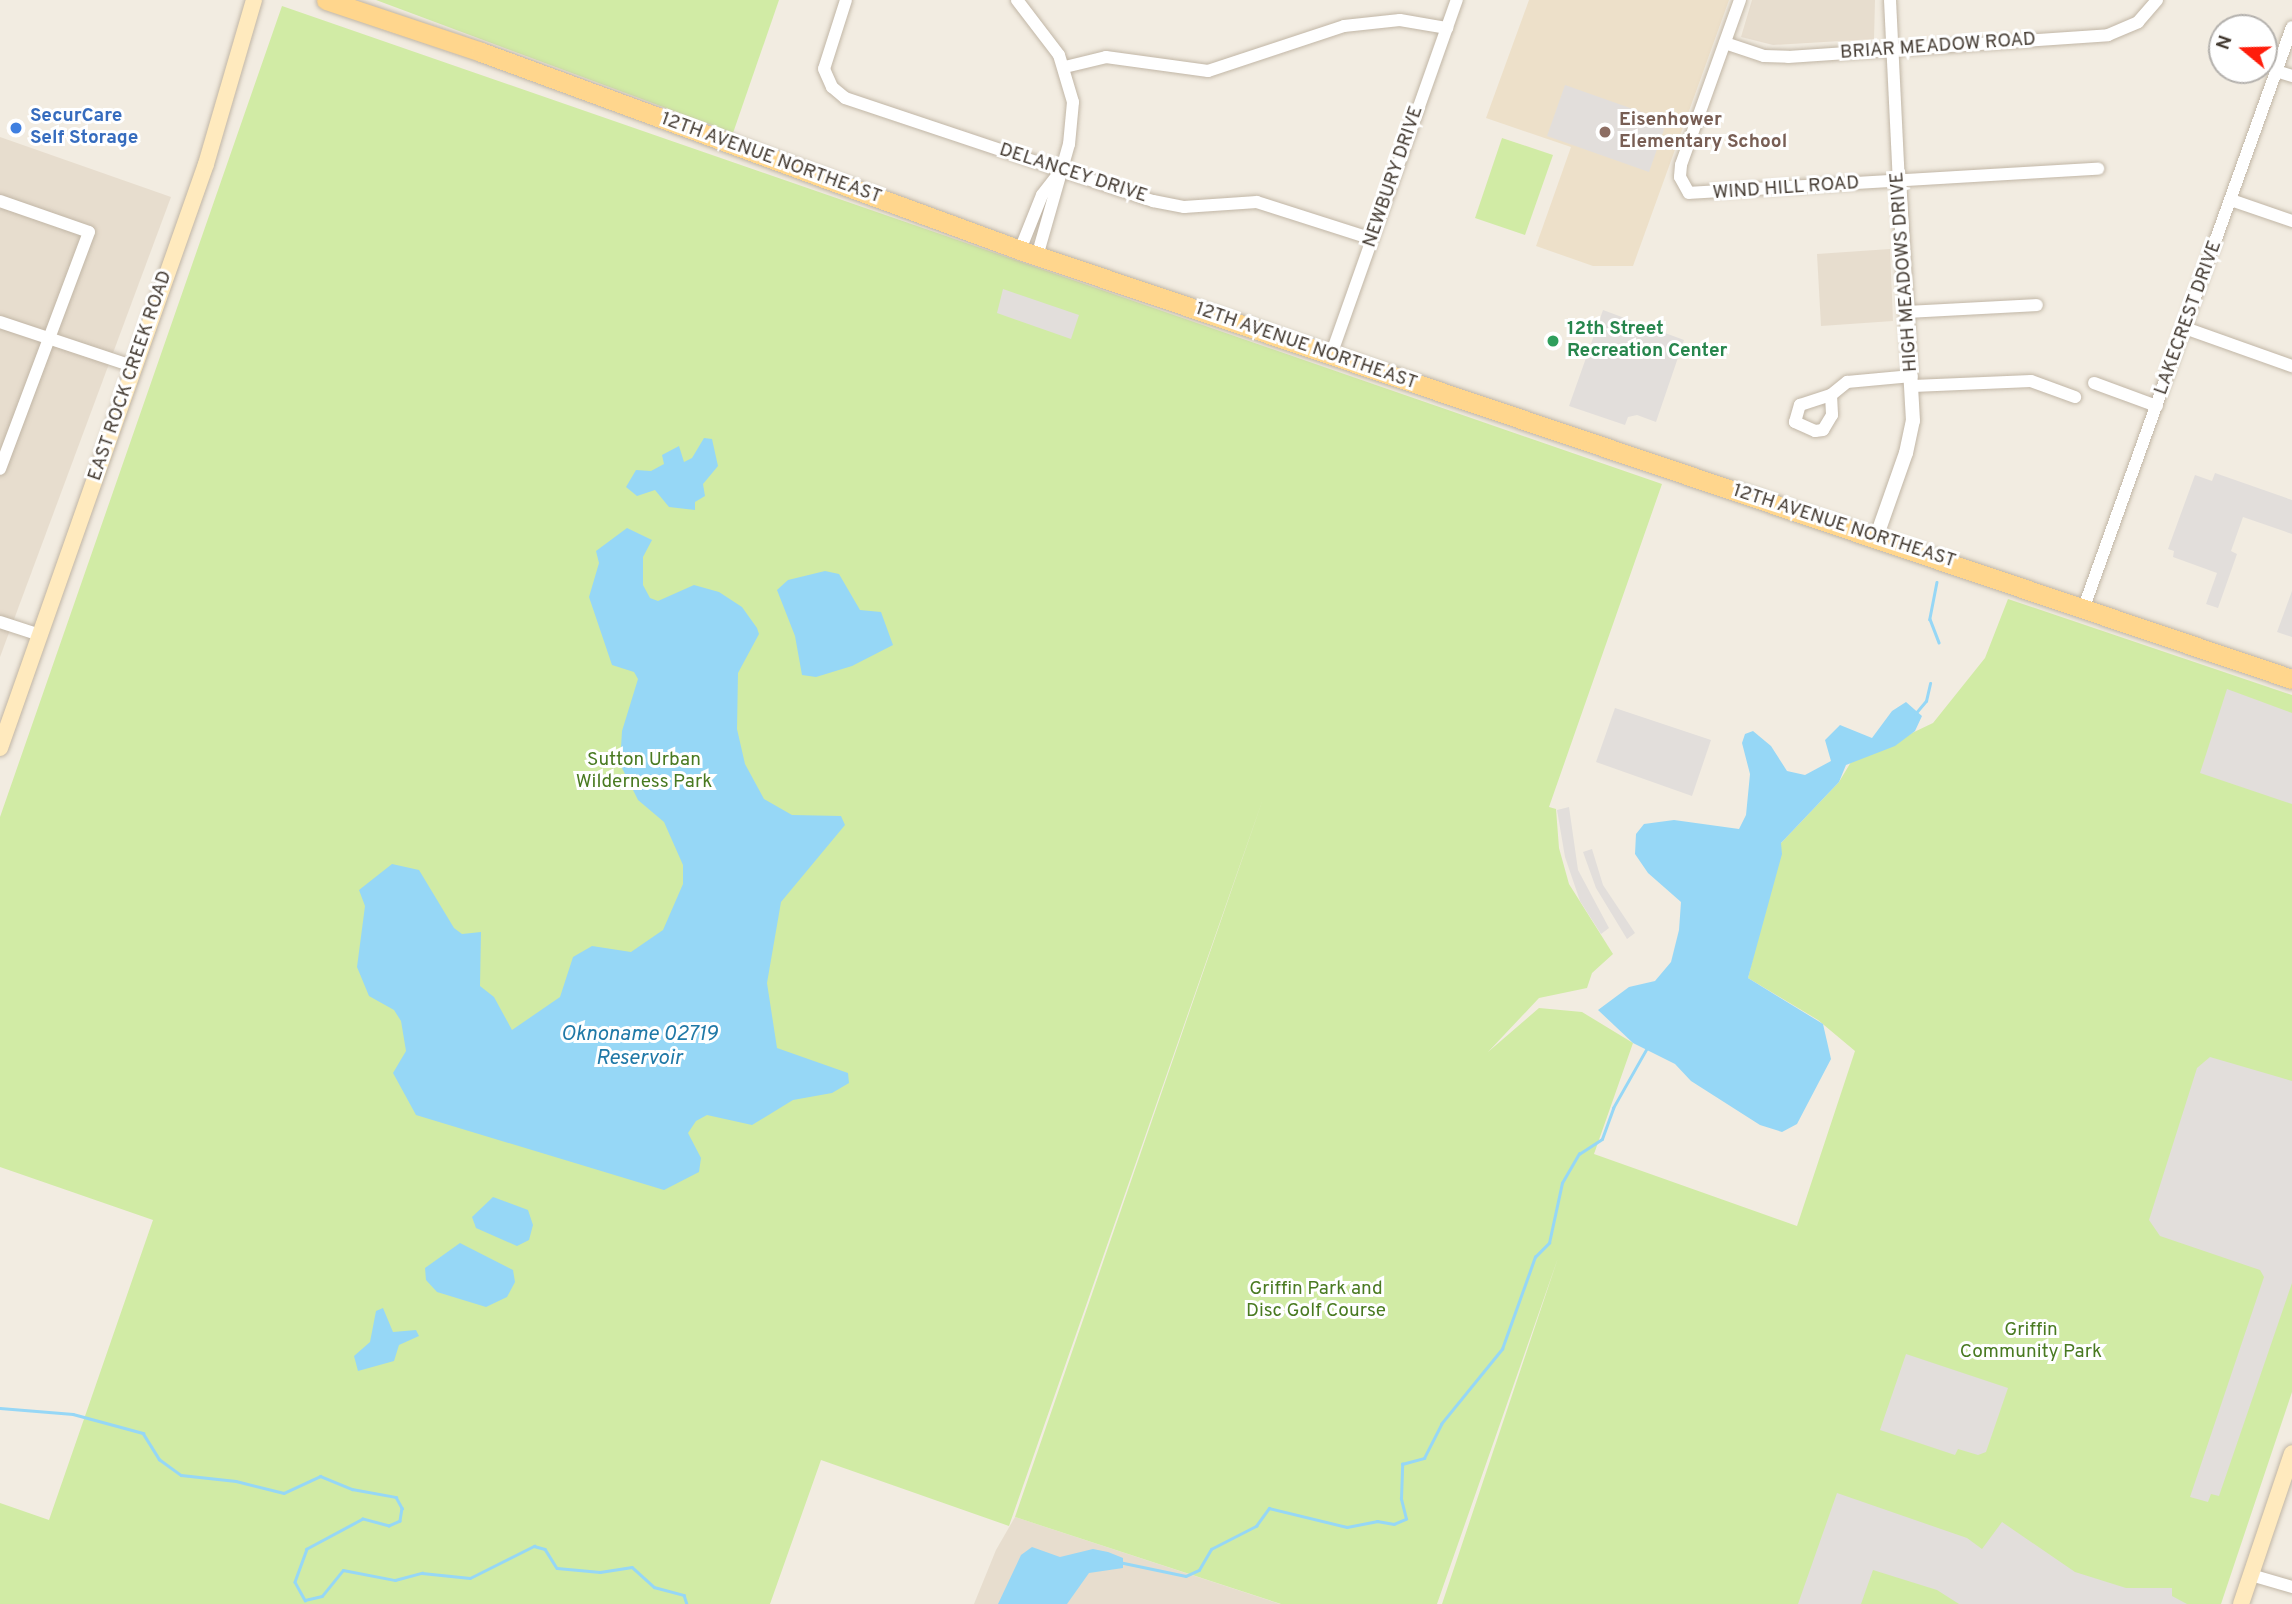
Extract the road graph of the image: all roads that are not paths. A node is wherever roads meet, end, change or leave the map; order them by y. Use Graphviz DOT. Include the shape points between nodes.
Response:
graph roads {
  1 [pos="254,0"];
  2 [pos="326,0"];
  3 [pos="846,0"];
  4 [pos="1017,0"];
  5 [pos="1457,0"];
  6 [pos="1740,0"];
  7 [pos="1890,0"];
  8 [pos="2157,0"];
  9 [pos="2292,27"];
  10 [pos="1447,28"];
  11 [pos="1725,43"];
  12 [pos="1275,48"];
  13 [pos="1890,50"];
  14 [pos="1281,62"];
  15 [pos="2278,66"];
  16 [pos="1065,67"];
  17 [pos="2271,84"];
  18 [pos="2098,169"];
  19 [pos="1061,170"];
  20 [pos="1899,181"];
  21 [pos="2231,200"];
  22 [pos="0,201"];
  23 [pos="2292,221"];
  24 [pos="1372,239"];
  25 [pos="1028,253"];
  26 [pos="2037,305"];
  27 [pos="1908,312"];
  28 [pos="0,322"];
  29 [pos="2185,328"];
  30 [pos="52,337"];
  31 [pos="1331,355"];
  32 [pos="2292,366"];
  33 [pos="135,367"];
  34 [pos="1912,381"];
  35 [pos="2094,383"];
  36 [pos="1831,395"];
  37 [pos="2076,397"];
  38 [pos="2157,406"];
  39 [pos="1,460"];
  40 [pos="1876,538"];
  41 [pos="2084,607"];
  42 [pos="0,622"];
  43 [pos="40,635"];
  44 [pos="2292,679"];
  45 [pos="0,748"];
  46 [pos="2292,1453"];
  47 [pos="2251,1575"];
  48 [pos="2292,1587"];
  49 [pos="2241,1604"];
  1 -- 33 [label="main road, EAST ROCK CREEK ROAD" via="206,164"];
  2 -- 25 [label="main road, 12TH AVENUE NORTHEAST" via="481,52"];
  3 -- 19 [label="street, DELANCEY DRIVE" via="824,69 840,95"];
  4 -- 16 [label="street"];
  5 -- 10 [label="street, NEWBURY DRIVE"];
  6 -- 11 [label="street"];
  7 -- 13 [label="street, HIGH MEADOWS DRIVE"];
  8 -- 13 [label="street, BRIAR MEADOW ROAD" via="2129,29 2108,35"];
  9 -- 15 [label="street, LAKECREST DRIVE"];
  10 -- 12 [label="street" via="1390,20 1344,26"];
  10 -- 24 [label="street, NEWBURY DRIVE"];
  11 -- 13 [label="street, BRIAR MEADOW ROAD" via="1775,57"];
  11 -- 20 [label="street, WIND HILL ROAD" via="1681,165 1685,191 1706,195"];
  12 -- 14 [label="street"];
  12 -- 16 [label="street" via="1208,71 1106,57"];
  13 -- 20 [label="street, HIGH MEADOWS DRIVE"];
  16 -- 19 [label="street" via="1074,115"];
  17 -- 21 [label="street, LAKECREST DRIVE"];
  18 -- 20 [label="street, WIND HILL ROAD"];
  19 -- 24 [label="street, DELANCEY DRIVE" via="1178,207 1257,202"];
  19 -- 25 [label="street" via="1042,195"];
  20 -- 27 [label="street, HIGH MEADOWS DRIVE"];
  21 -- 23 [label="street"];
  21 -- 29 [label="street, LAKECREST DRIVE"];
  22 -- 30 [label="street" via="89,232"];
  24 -- 31 [label="street, NEWBURY DRIVE"];
  25 -- 31 [label="main road, 12TH AVENUE NORTHEAST"];
  26 -- 27 [label="street"];
  27 -- 34 [label="street, HIGH MEADOWS DRIVE"];
  28 -- 30 [label="street"];
  29 -- 32 [label="street"];
  29 -- 38 [label="street, LAKECREST DRIVE"];
  30 -- 33 [label="street"];
  30 -- 39 [label="street"];
  31 -- 40 [label="main road, 12TH AVENUE NORTHEAST"];
  33 -- 43 [label="main road, EAST ROCK CREEK ROAD"];
  34 -- 36 [label="street" via="1853,380"];
  34 -- 37 [label="street" via="2031,381"];
  34 -- 40 [label="street, HIGH MEADOWS DRIVE" via="1906,453"];
  35 -- 38 [label="street"];
  38 -- 41 [label="street, LAKECREST DRIVE"];
  40 -- 41 [label="main road, 12TH AVENUE NORTHEAST"];
  41 -- 44 [label="main road, 12TH AVENUE NORTHEAST"];
  42 -- 43 [label="street"];
  43 -- 45 [label="main road, EAST ROCK CREEK ROAD"];
  46 -- 47 [label="main road"];
  47 -- 48 [label="street"];
  47 -- 49 [label="main road"];
}
